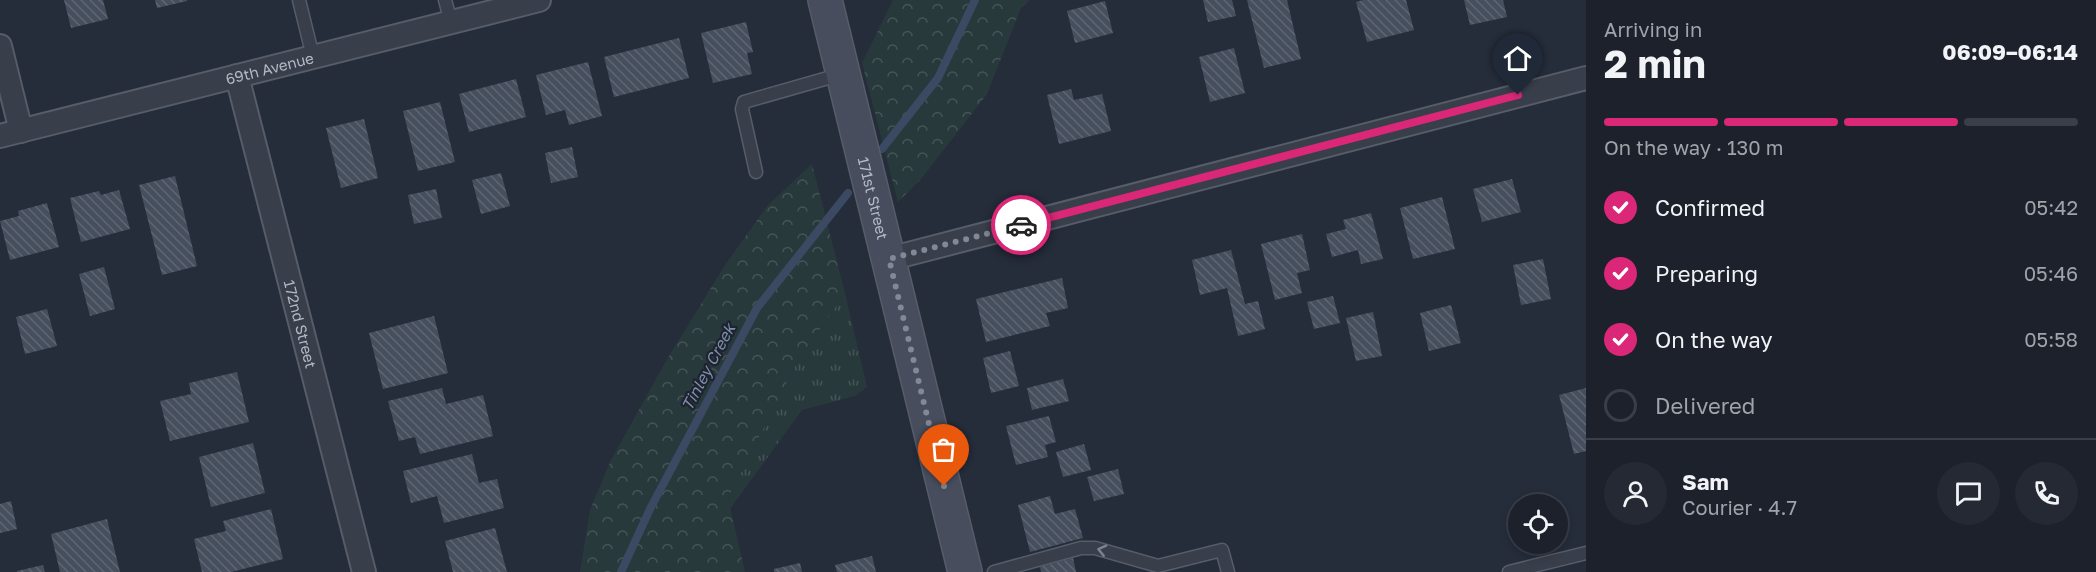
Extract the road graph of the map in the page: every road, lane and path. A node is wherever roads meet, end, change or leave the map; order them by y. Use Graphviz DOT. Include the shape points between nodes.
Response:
graph roads {
  1 [pos="299,0"];
  2 [pos="445,0"];
  3 [pos="539,0"];
  4 [pos="825,0"];
  5 [pos="451,22"];
  6 [pos="0,46"];
  7 [pos="313,57"];
  8 [pos="843,74"];
  9 [pos="237,76"];
  10 [pos="1586,78"];
  11 [pos="11,134"];
  12 [pos="756,172"];
  13 [pos="889,259"];
  14 [pos="1586,553"];
  15 [pos="364,572"];
  16 [pos="965,572"];
  17 [pos="994,572"];
  18 [pos="1228,572"];
  19 [pos="1509,572"];
  1 -- 7 [label="lane"];
  2 -- 5 [label="lane"];
  3 -- 5 [label="street, 69th Avenue"];
  4 -- 8 [label="street, 171st Street"];
  5 -- 7 [label="street, 69th Avenue"];
  6 -- 11 [label="street"];
  7 -- 9 [label="street, 69th Avenue"];
  8 -- 12 [label="lane" via="744,102 742,109"];
  8 -- 13 [label="street, 171st Street"];
  9 -- 11 [label="street, 69th Avenue"];
  9 -- 15 [label="street, 172nd Street"];
  10 -- 13 [label="street"];
  13 -- 16 [label="street, 171st Street"];
  14 -- 19 [label="lane"];
  18 -- 17 [label="lane, one-way" via="1222,550 1158,566 1095,548 1081,548"];
}
